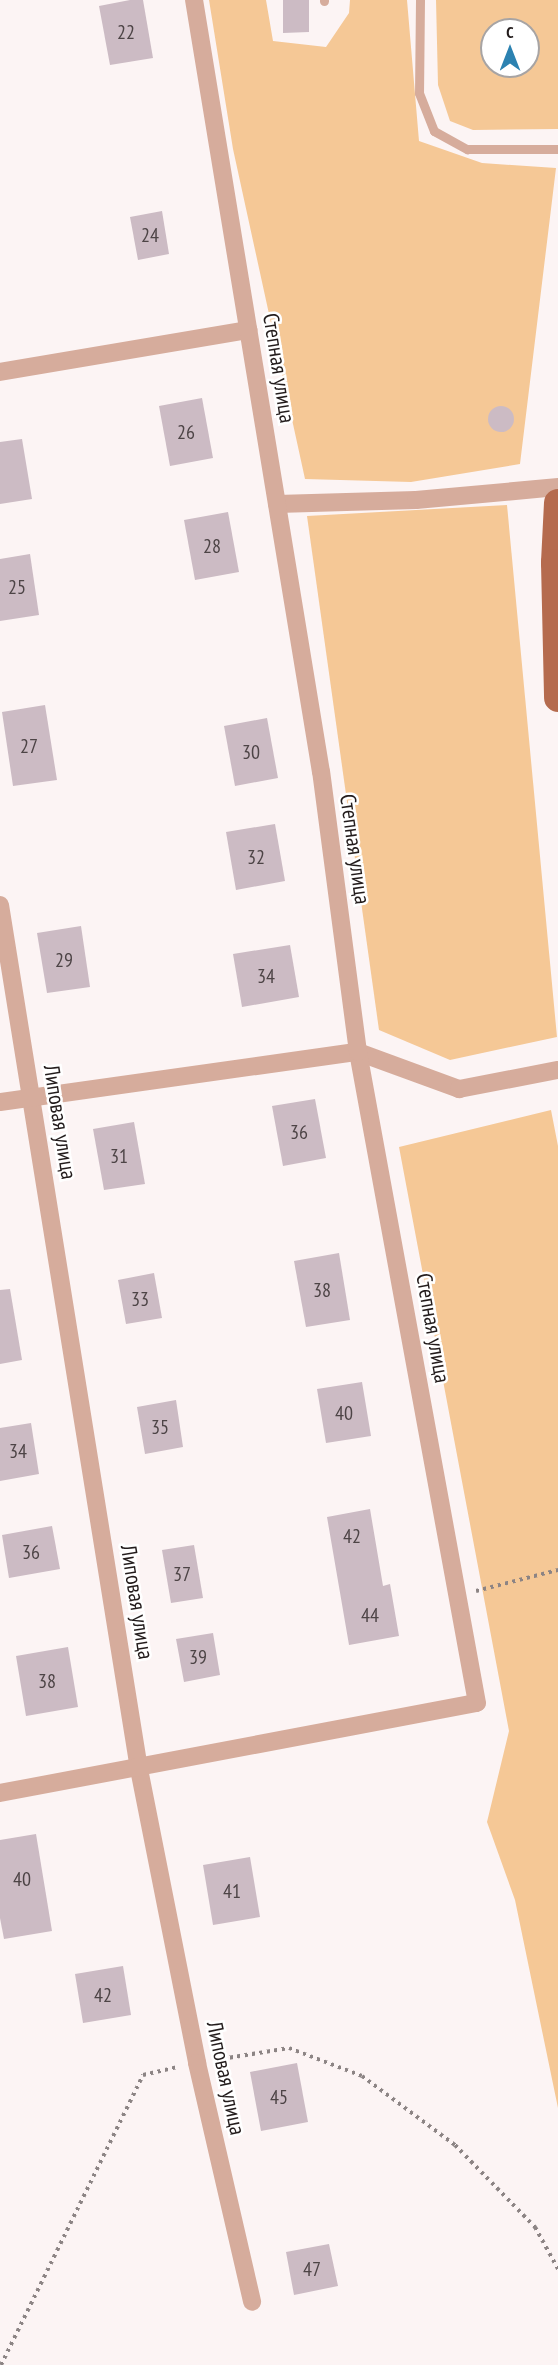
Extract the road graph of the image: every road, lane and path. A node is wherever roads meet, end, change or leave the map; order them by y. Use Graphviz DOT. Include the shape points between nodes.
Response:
graph roads {
  1 [pos="194,0"];
  2 [pos="420,0"];
  3 [pos="558,149"];
  4 [pos="248,330"];
  5 [pos="0,372"];
  6 [pos="558,487"];
  7 [pos="558,503"];
  8 [pos="277,504"];
  9 [pos="558,698"];
  10 [pos="0,905"];
  11 [pos="358,1052"];
  12 [pos="558,1070"];
  13 [pos="31,1096"];
  14 [pos="0,1102"];
  15 [pos="558,1570"];
  16 [pos="458,1595"];
  17 [pos="139,1769"];
  18 [pos="0,1793"];
  19 [pos="197,2063"];
  20 [pos="558,2269"];
  21 [pos="252,2302"];
  22 [pos="1,2365"];
  1 -- 4 [label="street, Степная улица"];
  2 -- 3 [label="lane" via="419,93 434,131 467,149"];
  4 -- 5 [label="street"];
  4 -- 8 [label="street, Степная улица"];
  6 -- 8 [label="street" via="416,500"];
  7 -- 9 [label="main road"];
  8 -- 11 [label="street, Степная улица" via="321,772"];
  10 -- 13 [label="street, Липовая улица"];
  11 -- 12 [label="street" via="459,1089"];
  11 -- 13 [label="street"];
  11 -- 16 [label="street, Степная улица"];
  13 -- 14 [label="street"];
  13 -- 17 [label="street, Липовая улица"];
  15 -- 16 [label="path"];
  16 -- 17 [label="street, Степная улица" via="477,1703"];
  17 -- 18 [label="street"];
  17 -- 19 [label="street, Липовая улица"];
  19 -- 20 [label="path" via="289,2048 362,2076 455,2145 535,2227"];
  19 -- 21 [label="street, Липовая улица"];
  19 -- 22 [label="path" via="143,2075"];
}
